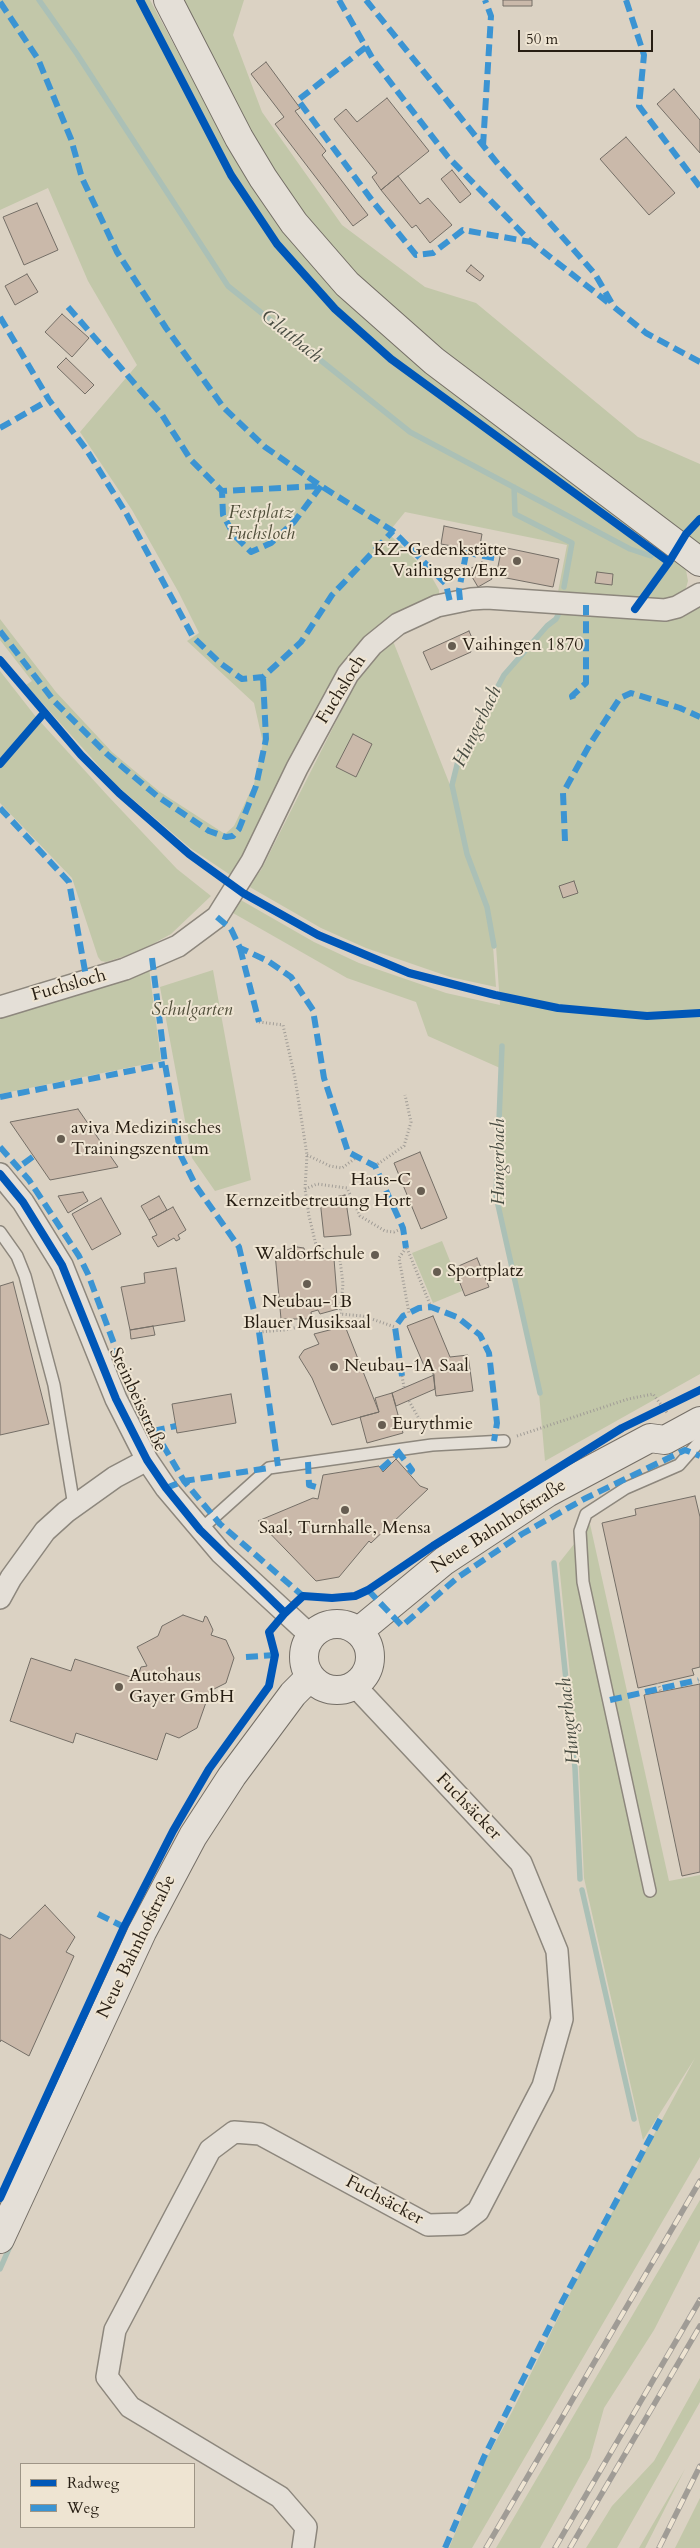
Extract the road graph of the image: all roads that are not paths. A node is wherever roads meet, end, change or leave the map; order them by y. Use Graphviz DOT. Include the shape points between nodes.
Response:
graph roads {
  1 [pos="168,0"];
  2 [pos="700,562"];
  3 [pos="700,594"];
  4 [pos="0,1007"];
  5 [pos="0,1174"];
  6 [pos="0,1232"];
  7 [pos="700,1410"];
  8 [pos="700,1421"];
  9 [pos="650,1438"];
  10 [pos="504,1441"];
  11 [pos="700,1441"];
  12 [pos="147,1460"];
  13 [pos="74,1506"];
  14 [pos="200,1530"];
  15 [pos="0,1598"];
  16 [pos="358,1631"];
  17 [pos="311,1636"];
  18 [pos="310,1677"];
  19 [pos="355,1686"];
  20 [pos="650,1891"];
  21 [pos="0,2239"];
  22 [pos="303,2548"];
  1 -- 2 [label="main road" via="263,178 294,224 347,284 434,361"];
  3 -- 4 [label="street, Fuchsloch" via="665,610 471,599 437,606 398,624 372,645 348,674 236,889 217,916 178,946 117,972"];
  5 -- 12 [label="street, Steinbeisstraße" via="23,1202 66,1273 116,1400"];
  6 -- 13 [label="lane" via="17,1256 25,1276 54,1385"];
  7 -- 9 [label="main road, Neue Bahnhofstraße" via="694,1408 655,1426"];
  8 -- 9 [label="main road, Neue Bahnhofstraße" via="665,1440"];
  9 -- 16 [label="main road, Neue Bahnhofstraße" via="547,1493 488,1530"];
  10 -- 14 [label="lane" via="432,1445 269,1468"];
  11 -- 20 [label="lane" via="678,1465 626,1488 586,1514 580,1531 583,1582"];
  12 -- 13 [label="street" via="115,1477"];
  12 -- 14 [label="street, Steinbeisstraße"];
  13 -- 15 [label="street" via="45,1531"];
  14 -- 17 [label="street, Steinbeisstraße"];
  16 -- 17 [label="main road" via="347,1625 334,1624"];
  16 -- 19 [label="main road" via="371,1653 370,1666"];
  17 -- 18 [label="main road" via="304,1656"];
  18 -- 19 [label="main road" via="319,1686 330,1690"];
  18 -- 21 [label="main road, Neue Bahnhofstraße" via="292,1694 193,1836 142,1932"];
  19 -- 22 [label="street, Fuchsäcker" via="521,1863 557,1951 562,2020 543,2086 478,2211 461,2224 428,2225 260,2134 234,2132 210,2150 115,2330 108,2377 130,2407 280,2497 306,2527"];
}
